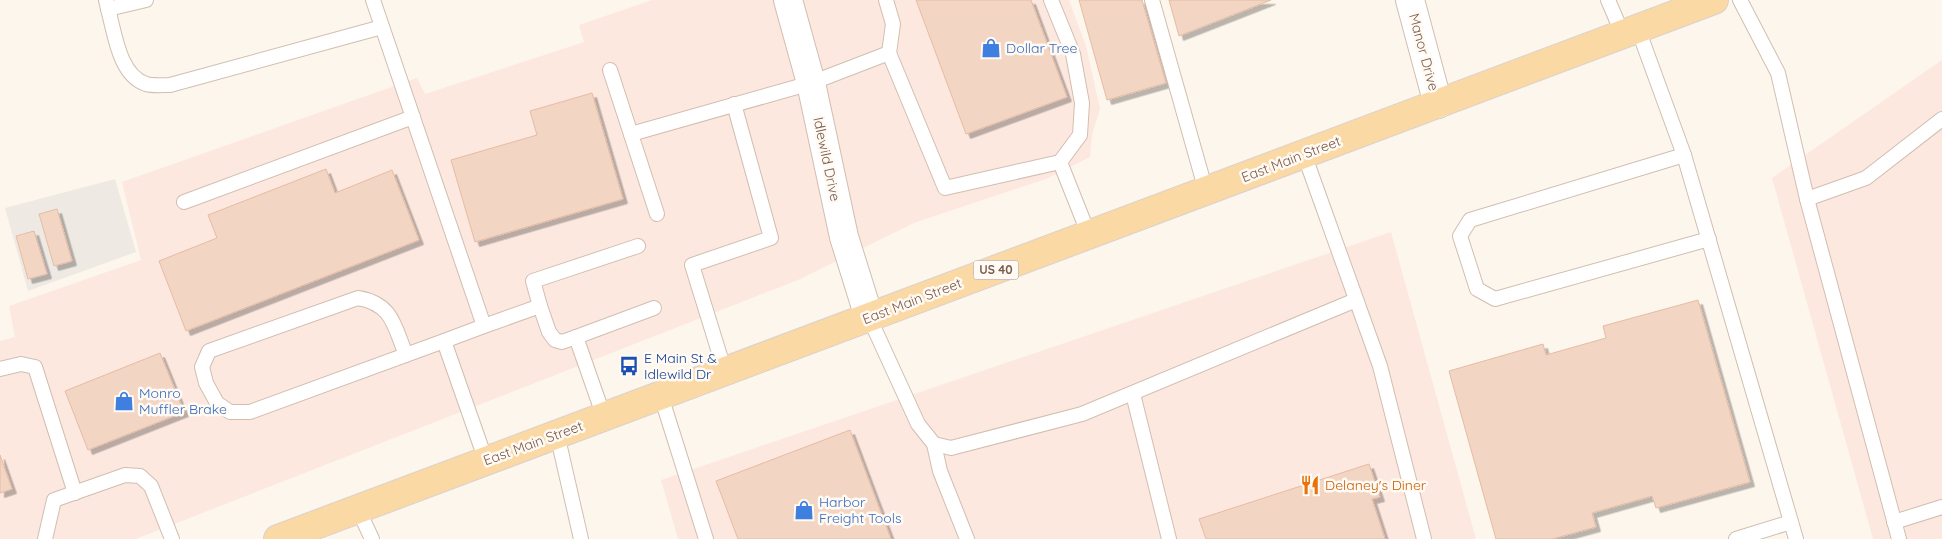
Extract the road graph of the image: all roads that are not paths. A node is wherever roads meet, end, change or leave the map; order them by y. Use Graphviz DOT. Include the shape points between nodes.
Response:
graph roads {
  1 [pos="146,0"];
  2 [pos="373,0"];
  3 [pos="788,0"];
  4 [pos="886,0"];
  5 [pos="1051,0"];
  6 [pos="1152,0"];
  7 [pos="1410,0"];
  8 [pos="1608,0"];
  9 [pos="1714,0"];
  10 [pos="1740,0"];
  11 [pos="107,5"];
  12 [pos="382,27"];
  13 [pos="1630,32"];
  14 [pos="889,53"];
  15 [pos="610,70"];
  16 [pos="811,83"];
  17 [pos="734,104"];
  18 [pos="1438,104"];
  19 [pos="413,117"];
  20 [pos="1942,119"];
  21 [pos="632,134"];
  22 [pos="1304,154"];
  23 [pos="1684,155"];
  24 [pos="1060,162"];
  25 [pos="1206,191"];
  26 [pos="1807,199"];
  27 [pos="184,202"];
  28 [pos="657,214"];
  29 [pos="1089,235"];
  30 [pos="1709,239"];
  31 [pos="638,246"];
  32 [pos="1356,300"];
  33 [pos="540,306"];
  34 [pos="654,308"];
  35 [pos="870,317"];
  36 [pos="484,326"];
  37 [pos="576,337"];
  38 [pos="444,341"];
  39 [pos="406,355"];
  40 [pos="0,368"];
  41 [pos="725,372"];
  42 [pos="1132,394"];
  43 [pos="660,396"];
  44 [pos="604,417"];
  45 [pos="558,434"];
  46 [pos="934,444"];
  47 [pos="486,461"];
  48 [pos="75,493"];
  49 [pos="1942,508"];
  50 [pos="358,509"];
  51 [pos="1791,522"];
  52 [pos="1894,522"];
  53 [pos="45,539"];
  54 [pos="172,539"];
  55 [pos="278,539"];
  56 [pos="372,539"];
  57 [pos="581,539"];
  58 [pos="706,539"];
  59 [pos="967,539"];
  60 [pos="1169,539"];
  61 [pos="1424,539"];
  62 [pos="1736,539"];
  63 [pos="1796,539"];
  64 [pos="1899,539"];
  1 -- 11 [label="lane"];
  2 -- 12 [label="lane"];
  3 -- 16 [label="street, Idlewild Drive"];
  4 -- 14 [label="lane" via="893,24"];
  5 -- 24 [label="lane" via="1073,54 1082,104 1080,135"];
  6 -- 25 [label="lane"];
  7 -- 18 [label="street, Manor Drive"];
  8 -- 13 [label="lane"];
  9 -- 13 [label="main road, East Main Street / US 40"];
  10 -- 26 [label="lane" via="1778,73"];
  11 -- 12 [label="lane" via="124,66 133,77 147,84 170,85"];
  12 -- 19 [label="lane"];
  13 -- 18 [label="main road, East Main Street / US 40"];
  13 -- 23 [label="lane"];
  14 -- 16 [label="lane"];
  14 -- 24 [label="lane" via="945,188"];
  15 -- 21 [label="lane"];
  16 -- 17 [label="lane"];
  16 -- 35 [label="street, Idlewild Drive" via="844,237"];
  17 -- 21 [label="lane"];
  17 -- 41 [label="lane" via="771,238 692,266"];
  18 -- 22 [label="main road, East Main Street / US 40"];
  19 -- 27 [label="lane"];
  19 -- 36 [label="lane"];
  20 -- 26 [label="lane" via="1866,178"];
  21 -- 28 [label="lane"];
  22 -- 25 [label="main road, East Main Street / US 40"];
  22 -- 32 [label="lane"];
  23 -- 30 [label="lane"];
  23 -- 30 [label="lane" via="1470,220 1460,236 1476,289 1495,299"];
  24 -- 29 [label="lane"];
  25 -- 29 [label="main road, East Main Street / US 40"];
  26 -- 52 [label="lane"];
  29 -- 35 [label="main road, East Main Street / US 40"];
  30 -- 51 [label="lane"];
  31 -- 33 [label="lane" via="533,281"];
  32 -- 42 [label="lane"];
  32 -- 61 [label="lane" via="1380,366"];
  33 -- 36 [label="lane"];
  33 -- 37 [label="lane" via="555,340 562,342"];
  34 -- 37 [label="lane"];
  35 -- 41 [label="main road, East Main Street / US 40"];
  35 -- 46 [label="lane" via="918,424"];
  36 -- 38 [label="lane"];
  37 -- 44 [label="lane"];
  38 -- 39 [label="lane"];
  38 -- 47 [label="lane"];
  39 -- 39 [label="lane" via="250,412 230,412 217,403 202,367 209,352 358,298 373,300 389,313"];
  40 -- 48 [label="lane" via="22,364 35,367"];
  41 -- 43 [label="main road, East Main Street / US 40"];
  42 -- 46 [label="lane" via="1082,414 951,448"];
  42 -- 60 [label="lane"];
  43 -- 44 [label="main road, East Main Street / US 40"];
  43 -- 58 [label="lane"];
  44 -- 45 [label="main road, East Main Street / US 40"];
  45 -- 47 [label="main road, East Main Street / US 40"];
  45 -- 57 [label="lane"];
  46 -- 59 [label="lane" via="940,471"];
  47 -- 50 [label="main road, East Main Street / US 40"];
  48 -- 53 [label="lane" via="54,500"];
  48 -- 54 [label="lane" via="125,475 140,476 151,486"];
  49 -- 52 [label="lane"];
  50 -- 55 [label="main road, East Main Street / US 40"];
  50 -- 56 [label="lane"];
  51 -- 62 [label="lane"];
  51 -- 63 [label="lane"];
  52 -- 64 [label="lane"];
}
